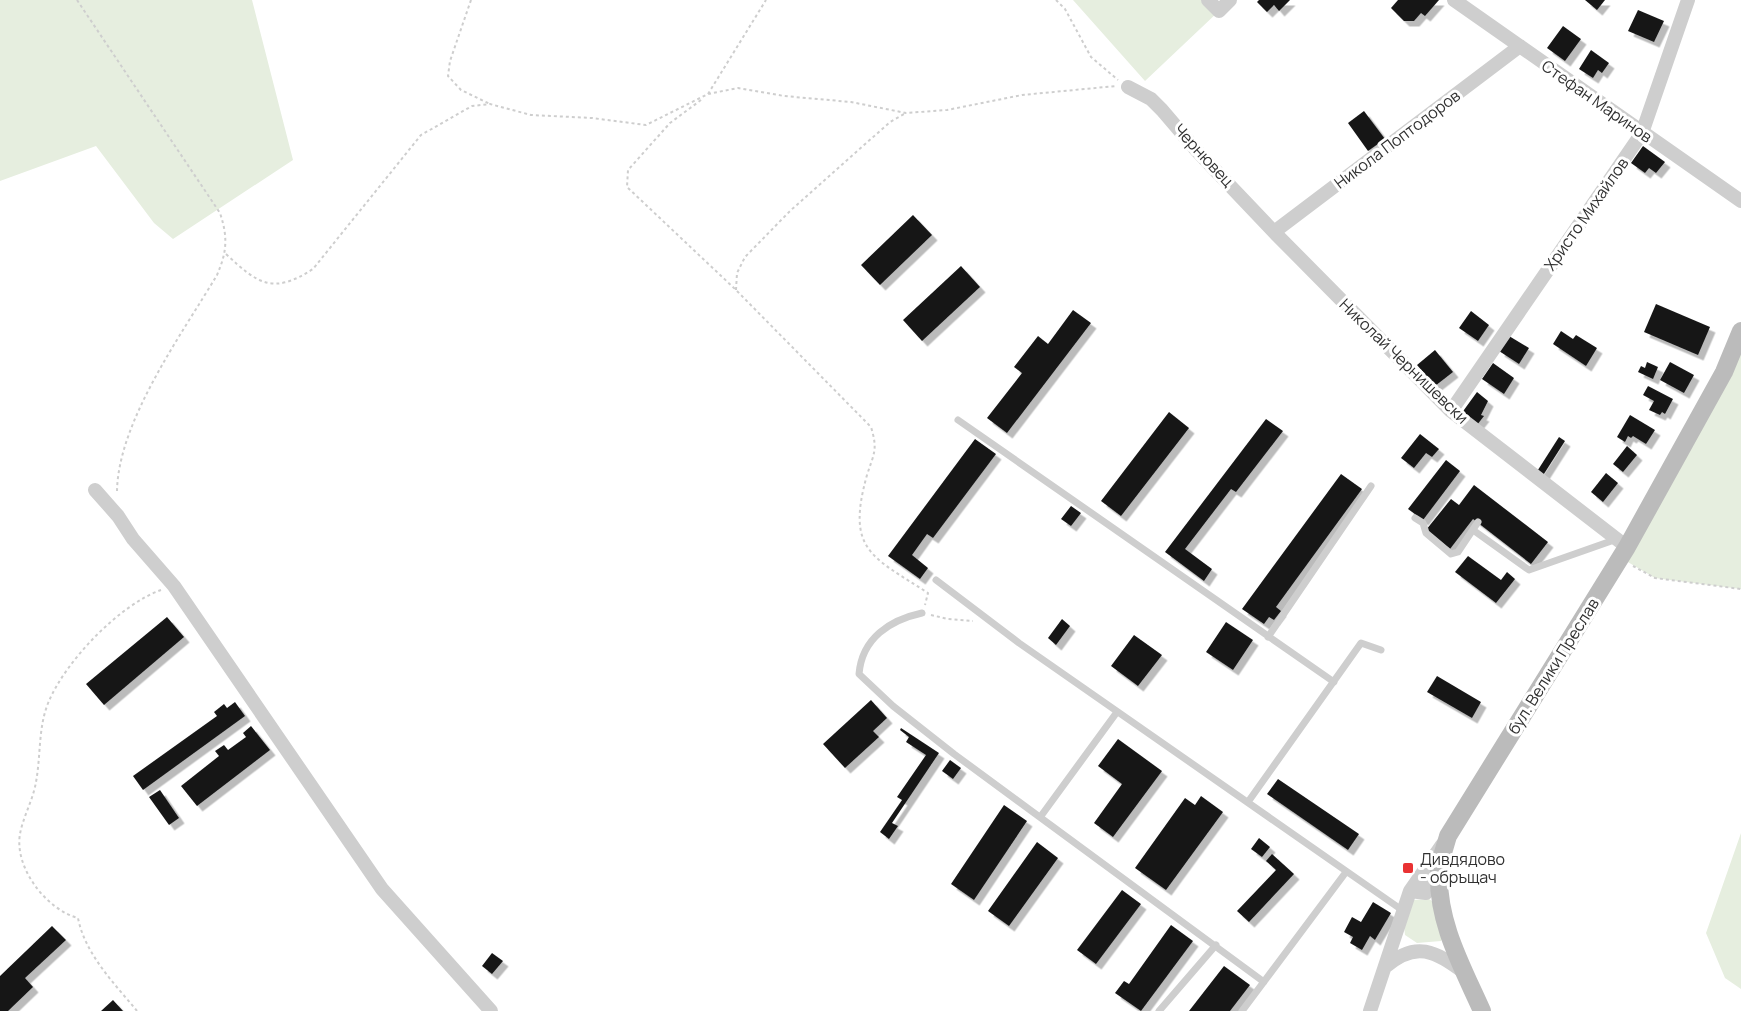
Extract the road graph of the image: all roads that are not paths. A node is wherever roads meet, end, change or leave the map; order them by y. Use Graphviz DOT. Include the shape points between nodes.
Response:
graph roads {
  1 [pos="1208,0"];
  2 [pos="1230,0"];
  3 [pos="1454,0"];
  4 [pos="1688,0"];
  5 [pos="1520,46"];
  6 [pos="1128,87"];
  7 [pos="1642,133"];
  8 [pos="1741,201"];
  9 [pos="1274,232"];
  10 [pos="1741,331"];
  11 [pos="1451,411"];
  12 [pos="958,420"];
  13 [pos="1371,486"];
  14 [pos="95,490"];
  15 [pos="1415,518"];
  16 [pos="1478,522"];
  17 [pos="1473,530"];
  18 [pos="1622,548"];
  19 [pos="936,579"];
  20 [pos="922,613"];
  21 [pos="1268,637"];
  22 [pos="1381,650"];
  23 [pos="1334,682"];
  24 [pos="1117,712"];
  25 [pos="1248,802"];
  26 [pos="1041,816"];
  27 [pos="1448,836"];
  28 [pos="1439,869"];
  29 [pos="1346,872"];
  30 [pos="1410,891"];
  31 [pos="1402,910"];
  32 [pos="1216,945"];
  33 [pos="1383,969"];
  34 [pos="1466,974"];
  35 [pos="1264,982"];
  36 [pos="491,1011"];
  37 [pos="1159,1011"];
  38 [pos="1242,1011"];
  39 [pos="1370,1011"];
  40 [pos="1482,1011"];
  1 -- 2 [label="street" via="1219,11"];
  3 -- 5 [label="street, Стефан Маринов"];
  4 -- 7 [label="street, Христо Михайлов"];
  5 -- 7 [label="street, Стефан Маринов"];
  5 -- 9 [label="street, Никола Поптодоров"];
  6 -- 9 [label="street, Чернювец" via="1151,99"];
  7 -- 8 [label="street, Стефан Маринов"];
  7 -- 11 [label="street, Христо Михайлов"];
  9 -- 11 [label="street, Николай Чернишевски"];
  10 -- 18 [label="main road, бул. Велики Преслав" via="1724,372"];
  11 -- 18 [label="street, Николай Чернишевски"];
  12 -- 21 [label="lane"];
  13 -- 21 [label="lane"];
  14 -- 36 [label="street" via="174,586 382,890"];
  15 -- 17 [label="lane" via="1423,523 1425,533 1451,554 1458,552"];
  16 -- 17 [label="lane"];
  17 -- 18 [label="lane" via="1529,570"];
  18 -- 27 [label="main road, бул. Велики Преслав"];
  19 -- 24 [label="lane"];
  20 -- 26 [label="lane" via="892,622 874,636 860,662 860,674 919,727"];
  21 -- 23 [label="lane"];
  22 -- 23 [label="lane" via="1361,643"];
  23 -- 25 [label="lane"];
  24 -- 25 [label="lane"];
  24 -- 26 [label="lane"];
  25 -- 29 [label="lane"];
  26 -- 32 [label="lane"];
  27 -- 28 [label="main road, бул. Велики Преслав"];
  27 -- 30 [label="street"];
  28 -- 30 [label="street" via="1426,893"];
  28 -- 34 [label="main road, бул. Велики Преслав" via="1447,931"];
  29 -- 31 [label="lane"];
  29 -- 35 [label="lane"];
  30 -- 31 [label="street"];
  31 -- 33 [label="street"];
  32 -- 35 [label="lane"];
  32 -- 37 [label="lane"];
  33 -- 34 [label="street" via="1400,954 1429,952"];
  33 -- 39 [label="street"];
  34 -- 40 [label="main road, бул. Велики Преслав"];
  35 -- 38 [label="lane"];
}
